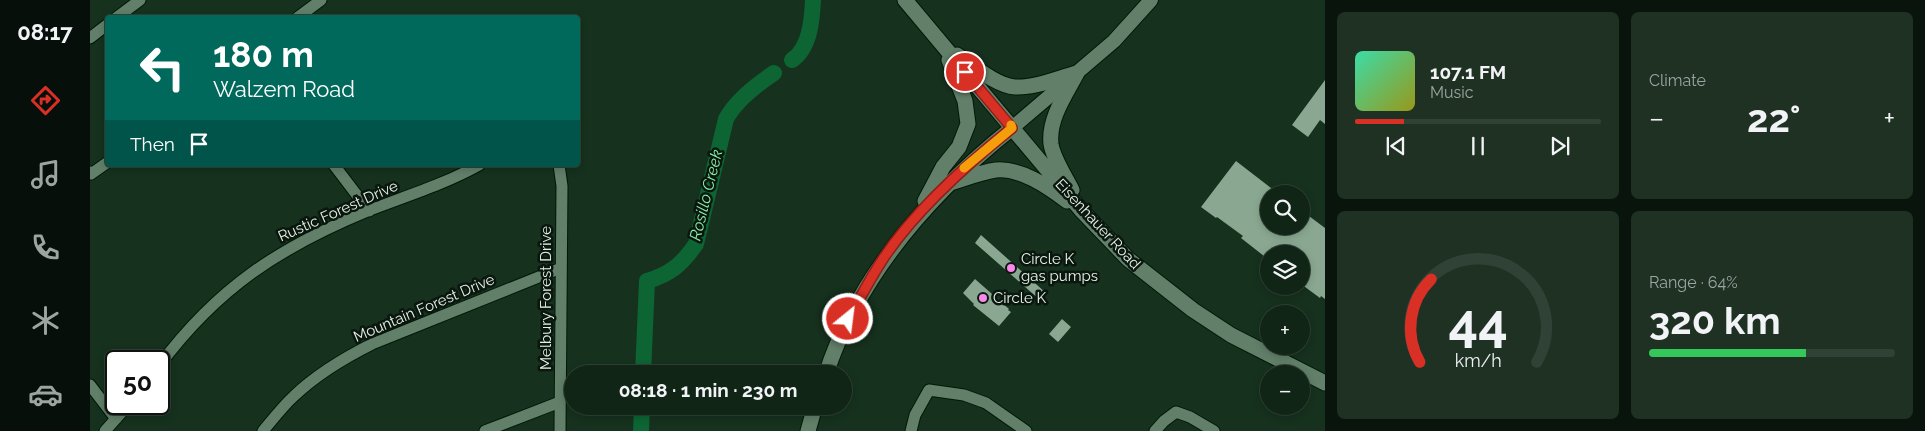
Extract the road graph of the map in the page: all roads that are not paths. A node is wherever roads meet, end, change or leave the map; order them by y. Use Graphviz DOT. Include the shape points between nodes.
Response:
graph roads {
  1 [pos="140,0"];
  2 [pos="321,0"];
  3 [pos="905,0"];
  4 [pos="1151,0"];
  5 [pos="120,15"];
  6 [pos="301,15"];
  7 [pos="105,26"];
  8 [pos="90,38"];
  9 [pos="944,47"];
  10 [pos="1077,72"];
  11 [pos="1012,128"];
  12 [pos="105,164"];
  13 [pos="336,167"];
  14 [pos="475,167"];
  15 [pos="559,167"];
  16 [pos="91,173"];
  17 [pos="948,183"];
  18 [pos="1081,210"];
  19 [pos="369,211"];
  20 [pos="916,218"];
  21 [pos="561,268"];
  22 [pos="170,352"];
  23 [pos="830,365"];
  24 [pos="1325,383"];
  25 [pos="90,384"];
  26 [pos="560,402"];
  27 [pos="119,415"];
  28 [pos="812,415"];
  29 [pos="116,419"];
  30 [pos="105,431"];
  31 [pos="264,431"];
  32 [pos="485,431"];
  33 [pos="560,431"];
  34 [pos="808,431"];
  35 [pos="911,431"];
  36 [pos="1026,431"];
  37 [pos="1155,431"];
  38 [pos="1214,431"];
  1 -- 5 [label="street"];
  2 -- 6 [label="street"];
  3 -- 9 [label="main road, Eisenhauer Road"];
  4 -- 10 [label="street" via="1114,41"];
  7 -- 8 [label="street"];
  9 -- 10 [label="main road" via="1010,86 1027,87"];
  9 -- 11 [label="main road, Eisenhauer Road"];
  9 -- 20 [label="main road" via="965,101 968,124 959,148 943,167"];
  10 -- 11 [label="street"];
  10 -- 18 [label="main road" via="1056,113 1051,146"];
  11 -- 17 [label="main road"];
  11 -- 18 [label="main road, Eisenhauer Road"];
  12 -- 16 [label="street"];
  13 -- 19 [label="street"];
  14 -- 19 [label="street, Rustic Forest Drive"];
  15 -- 21 [label="street, Melbury Forest Drive"];
  17 -- 18 [label="main road" via="994,170 1010,170 1024,174"];
  17 -- 20 [label="main road"];
  18 -- 24 [label="main road, Eisenhauer Road" via="1128,259 1193,310 1252,347"];
  19 -- 22 [label="street, Rustic Forest Drive" via="306,238 241,280 190,327"];
  20 -- 23 [label="main road" via="866,287 848,319"];
  21 -- 26 [label="street, Melbury Forest Drive"];
  21 -- 31 [label="street, Mountain Forest Drive" via="353,353 293,397"];
  25 -- 29 [label="street"];
  26 -- 32 [label="street"];
  26 -- 33 [label="street, Melbury Forest Drive"];
  27 -- 29 [label="street"];
  28 -- 34 [label="main road"];
  29 -- 30 [label="street"];
  35 -- 36 [label="street" via="915,415 929,390 964,395 986,403"];
  37 -- 38 [label="street" via="1175,408"];
}
